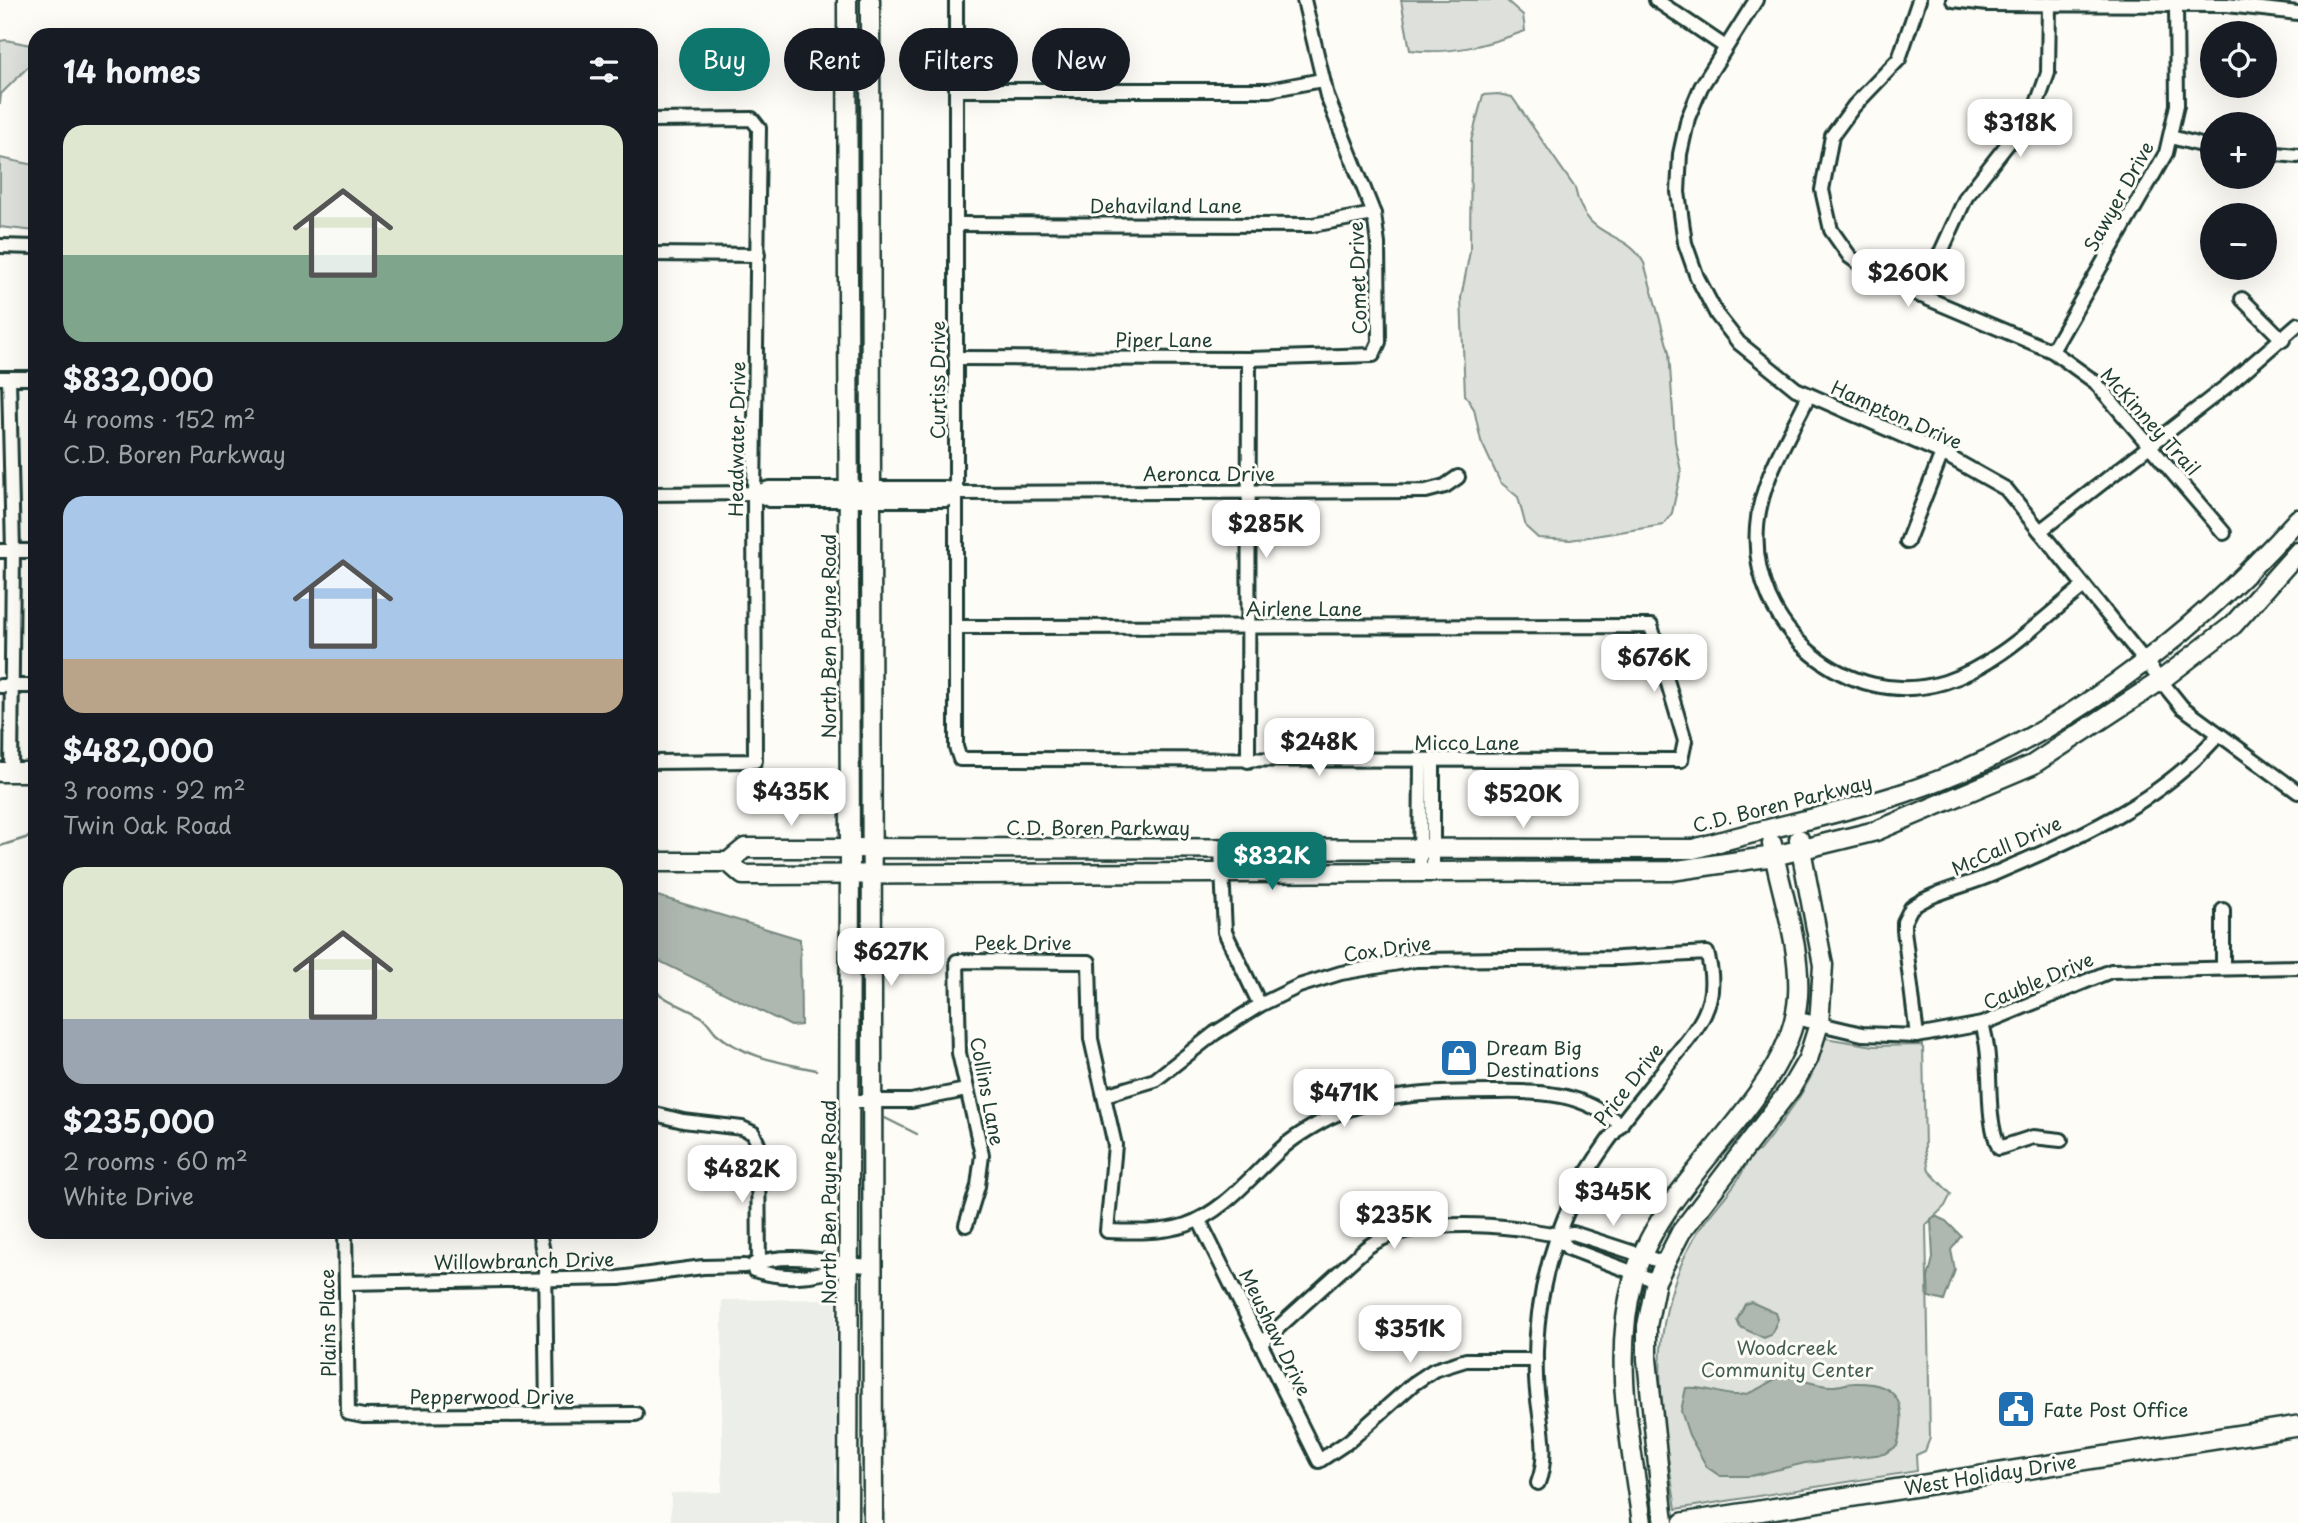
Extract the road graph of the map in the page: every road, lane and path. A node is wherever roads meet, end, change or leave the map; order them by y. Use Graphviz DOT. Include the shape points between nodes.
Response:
graph roads {
  1 [pos="846,0"];
  2 [pos="870,0"];
  3 [pos="956,0"];
  4 [pos="1304,0"];
  5 [pos="1656,0"];
  6 [pos="1756,0"];
  7 [pos="1919,0"];
  8 [pos="1953,0"];
  9 [pos="2244,3"];
  10 [pos="2049,4"];
  11 [pos="2176,5"];
  12 [pos="2298,13"];
  13 [pos="956,28"];
  14 [pos="1724,46"];
  15 [pos="1322,80"];
  16 [pos="1018,90"];
  17 [pos="956,91"];
  18 [pos="658,120"];
  19 [pos="2171,137"];
  20 [pos="2200,145"];
  21 [pos="2277,154"];
  22 [pos="2298,156"];
  23 [pos="1374,214"];
  24 [pos="956,224"];
  25 [pos="0,246"];
  26 [pos="28,247"];
  27 [pos="658,254"];
  28 [pos="758,255"];
  29 [pos="1921,296"];
  30 [pos="2242,299"];
  31 [pos="2298,324"];
  32 [pos="2283,340"];
  33 [pos="2052,351"];
  34 [pos="1373,355"];
  35 [pos="955,358"];
  36 [pos="1249,359"];
  37 [pos="4,378"];
  38 [pos="28,378"];
  39 [pos="1809,395"];
  40 [pos="2148,444"];
  41 [pos="1942,453"];
  42 [pos="1458,477"];
  43 [pos="1249,492"];
  44 [pos="754,493"];
  45 [pos="957,493"];
  46 [pos="658,494"];
  47 [pos="848,494"];
  48 [pos="870,494"];
  49 [pos="2298,519"];
  50 [pos="2040,531"];
  51 [pos="2224,533"];
  52 [pos="1907,542"];
  53 [pos="6,551"];
  54 [pos="28,551"];
  55 [pos="2298,552"];
  56 [pos="2084,586"];
  57 [pos="956,627"];
  58 [pos="1249,627"];
  59 [pos="2145,662"];
  60 [pos="2160,681"];
  61 [pos="6,686"];
  62 [pos="28,686"];
  63 [pos="2218,735"];
  64 [pos="960,759"];
  65 [pos="1681,760"];
  66 [pos="1248,761"];
  67 [pos="1427,761"];
  68 [pos="658,762"];
  69 [pos="6,772"];
  70 [pos="28,772"];
  71 [pos="2298,792"];
  72 [pos="1796,824"];
  73 [pos="1770,831"];
  74 [pos="850,847"];
  75 [pos="872,847"];
  76 [pos="1221,848"];
  77 [pos="1427,849"];
  78 [pos="1801,850"];
  79 [pos="1774,856"];
  80 [pos="658,862"];
  81 [pos="729,862"];
  82 [pos="1427,872"];
  83 [pos="1222,873"];
  84 [pos="850,874"];
  85 [pos="872,874"];
  86 [pos="2223,910"];
  87 [pos="1707,953"];
  88 [pos="957,961"];
  89 [pos="2222,967"];
  90 [pos="2298,968"];
  91 [pos="1260,1005"];
  92 [pos="1795,1018"];
  93 [pos="1819,1024"];
  94 [pos="1982,1024"];
  95 [pos="1917,1036"];
  96 [pos="966,1090"];
  97 [pos="1105,1095"];
  98 [pos="849,1101"];
  99 [pos="871,1101"];
  100 [pos="658,1115"];
  101 [pos="1621,1125"];
  102 [pos="2061,1140"];
  103 [pos="1699,1166"];
  104 [pos="1717,1184"];
  105 [pos="1199,1220"];
  106 [pos="966,1225"];
  107 [pos="1557,1236"];
  108 [pos="345,1239"];
  109 [pos="540,1239"];
  110 [pos="1665,1263"];
  111 [pos="1639,1264"];
  112 [pos="849,1266"];
  113 [pos="872,1266"];
  114 [pos="759,1267"];
  115 [pos="545,1279"];
  116 [pos="1656,1281"];
  117 [pos="346,1283"];
  118 [pos="1260,1344"];
  119 [pos="1536,1360"];
  120 [pos="348,1413"];
  121 [pos="547,1414"];
  122 [pos="636,1414"];
  123 [pos="2298,1426"];
  124 [pos="1538,1483"];
  125 [pos="848,1502"];
  126 [pos="873,1502"];
  127 [pos="848,1523"];
  128 [pos="873,1523"];
  129 [pos="1642,1523"];
  130 [pos="1664,1523"];
  131 [pos="1683,1523"];
  1 -- 47 [label="street, North Ben Payne Road"];
  2 -- 48 [label="street"];
  3 -- 13 [label="street, Curtiss Drive"];
  4 -- 15 [label="street, Comet Drive"];
  5 -- 14 [label="street"];
  6 -- 14 [label="street, Hampton Drive"];
  7 -- 29 [label="street, McKinney Trail" via="1899,59 1832,136 1822,190 1831,230 1850,257 1879,278"];
  8 -- 10 [label="street"];
  9 -- 11 [label="street"];
  9 -- 12 [label="street"];
  10 -- 11 [label="street"];
  10 -- 29 [label="street" via="2048,73 2035,109 1966,197"];
  11 -- 19 [label="street, Sawyer Drive" via="2177,105"];
  14 -- 39 [label="street, Hampton Drive" via="1697,95 1683,137 1678,192 1685,243 1706,296 1730,332 1771,371"];
  15 -- 16 [label="street" via="1269,90"];
  15 -- 23 [label="street, Comet Drive"];
  17 -- 24 [label="street, Curtiss Drive"];
  18 -- 28 [label="street, Headwater Drive" via="752,119 758,128"];
  19 -- 20 [label="street"];
  19 -- 33 [label="street, Sawyer Drive" via="2152,180"];
  21 -- 22 [label="street"];
  23 -- 24 [label="street, Dehaviland Lane" via="1312,225"];
  23 -- 34 [label="street, Comet Drive" via="1379,342"];
  24 -- 35 [label="street, Curtiss Drive"];
  25 -- 26 [label="street"];
  27 -- 28 [label="street"];
  28 -- 44 [label="street, Headwater Drive"];
  29 -- 33 [label="street, McKinney Trail"];
  30 -- 32 [label="street"];
  31 -- 32 [label="street"];
  32 -- 40 [label="street"];
  33 -- 40 [label="street, McKinney Trail" via="2095,382"];
  34 -- 36 [label="street, Piper Lane"];
  35 -- 36 [label="street, Piper Lane"];
  35 -- 45 [label="street, Curtiss Drive"];
  36 -- 43 [label="street"];
  37 -- 38 [label="street"];
  37 -- 53 [label="street"];
  39 -- 41 [label="street, Hampton Drive"];
  39 -- 56 [label="street" via="1764,491 1756,552 1773,608 1789,633 1817,659 1870,684 1909,688 1944,682 1996,656"];
  40 -- 50 [label="street"];
  40 -- 51 [label="street, McKinney Trail"];
  41 -- 50 [label="street, Hampton Drive" via="2006,489"];
  41 -- 52 [label="street"];
  42 -- 43 [label="street, Aeronca Drive" via="1426,491"];
  43 -- 45 [label="street, Aeronca Drive"];
  43 -- 58 [label="street"];
  44 -- 46 [label="street, Aeronca Drive"];
  44 -- 47 [label="street, Aeronca Drive" via="769,488"];
  44 -- 68 [label="street, Headwater Drive" via="755,761"];
  45 -- 48 [label="street, Aeronca Drive" via="946,500"];
  45 -- 57 [label="street, Curtiss Drive"];
  47 -- 48 [label="street, Aeronca Drive"];
  47 -- 74 [label="street, North Ben Payne Road"];
  48 -- 75 [label="street"];
  49 -- 59 [label="street, C.D. Boren Parkway" via="2236,583"];
  50 -- 56 [label="street, Hampton Drive"];
  53 -- 54 [label="street"];
  53 -- 61 [label="street"];
  55 -- 60 [label="street, C.D. Boren Parkway" via="2234,625"];
  56 -- 59 [label="street, Hampton Drive"];
  57 -- 58 [label="street, Airlene Lane"];
  57 -- 64 [label="street, Curtiss Drive" via="956,747"];
  58 -- 65 [label="street, Airlene Lane" via="1651,626 1685,741"];
  58 -- 66 [label="street"];
  59 -- 60 [label="street, Hampton Drive"];
  59 -- 72 [label="street, C.D. Boren Parkway" via="2062,717 1968,766 1908,792"];
  60 -- 63 [label="street, Hampton Drive" via="2182,707"];
  60 -- 78 [label="street, C.D. Boren Parkway" via="2032,765 1875,831"];
  61 -- 62 [label="street"];
  61 -- 69 [label="street"];
  63 -- 71 [label="street, Hampton Drive"];
  63 -- 95 [label="street, McCall Drive" via="2193,763 2134,804 2056,846 1911,908 1904,922"];
  64 -- 66 [label="street, Micco Lane"];
  65 -- 67 [label="street, Micco Lane"];
  66 -- 67 [label="street, Micco Lane"];
  67 -- 77 [label="street"];
  69 -- 70 [label="street"];
  72 -- 73 [label="street, C.D. Boren Parkway"];
  72 -- 78 [label="street"];
  73 -- 77 [label="street, C.D. Boren Parkway" via="1694,849"];
  73 -- 79 [label="street"];
  74 -- 75 [label="street, C.D. Boren Parkway"];
  74 -- 81 [label="street, C.D. Boren Parkway" via="745,848"];
  74 -- 84 [label="street, North Ben Payne Road"];
  75 -- 76 [label="street, C.D. Boren Parkway"];
  75 -- 85 [label="street"];
  76 -- 77 [label="street, C.D. Boren Parkway"];
  76 -- 83 [label="street"];
  77 -- 82 [label="street"];
  78 -- 79 [label="street, C.D. Boren Parkway"];
  78 -- 93 [label="street" via="1823,965"];
  79 -- 82 [label="street, C.D. Boren Parkway" via="1671,871"];
  79 -- 92 [label="street" via="1796,950"];
  80 -- 81 [label="street, C.D. Boren Parkway"];
  81 -- 84 [label="street, C.D. Boren Parkway" via="743,875"];
  82 -- 83 [label="street, C.D. Boren Parkway"];
  83 -- 85 [label="street, C.D. Boren Parkway"];
  83 -- 91 [label="street" via="1225,932"];
  84 -- 85 [label="street, C.D. Boren Parkway"];
  84 -- 98 [label="street, North Ben Payne Road"];
  85 -- 99 [label="street"];
  86 -- 89 [label="street"];
  87 -- 91 [label="street, Cox Drive" via="1400,962 1320,978"];
  87 -- 101 [label="street, Price Drive" via="1712,983 1704,1016"];
  88 -- 96 [label="street, Collins Lane" via="958,1041"];
  88 -- 97 [label="street, Peek Drive" via="1089,962 1091,1039"];
  89 -- 90 [label="street, Cauble Drive"];
  89 -- 94 [label="street, Cauble Drive" via="2110,971"];
  91 -- 97 [label="street, Cox Drive" via="1155,1080"];
  92 -- 93 [label="street, Cauble Drive"];
  92 -- 103 [label="street" via="1748,1107"];
  93 -- 95 [label="street, Cauble Drive" via="1880,1037"];
  93 -- 104 [label="street" via="1808,1059 1791,1088"];
  94 -- 95 [label="street, Cauble Drive"];
  94 -- 102 [label="street" via="1990,1061 1992,1128 1999,1148 2033,1137"];
  96 -- 99 [label="street" via="925,1100"];
  96 -- 106 [label="street, Collins Lane" via="982,1155"];
  97 -- 105 [label="street" via="1115,1145 1107,1231 1157,1231"];
  98 -- 99 [label="street"];
  98 -- 112 [label="street, North Ben Payne Road"];
  99 -- 113 [label="street"];
  100 -- 114 [label="street" via="753,1133 758,1144"];
  101 -- 105 [label="street" via="1586,1101 1551,1092 1428,1092 1378,1100 1346,1110 1304,1132"];
  101 -- 107 [label="street, Price Drive" via="1586,1174"];
  103 -- 104 [label="street"];
  103 -- 111 [label="street" via="1679,1189"];
  104 -- 110 [label="street" via="1681,1232"];
  105 -- 118 [label="street, Meushaw Drive"];
  107 -- 111 [label="street" via="1573,1233"];
  107 -- 118 [label="street" via="1507,1227 1429,1227 1390,1235 1359,1254"];
  107 -- 119 [label="street, Price Drive" via="1540,1307"];
  108 -- 117 [label="street, Plains Place"];
  109 -- 115 [label="street"];
  110 -- 111 [label="street"];
  110 -- 116 [label="street"];
  111 -- 116 [label="street"];
  111 -- 129 [label="street" via="1623,1343 1623,1370"];
  112 -- 113 [label="street, Willowbranch Drive"];
  112 -- 114 [label="street, Willowbranch Drive" via="817,1258 772,1258"];
  112 -- 114 [label="street, Willowbranch Drive" via="819,1276 772,1276"];
  112 -- 125 [label="street, North Ben Payne Road"];
  113 -- 126 [label="street"];
  114 -- 115 [label="street, Willowbranch Drive"];
  115 -- 117 [label="street, Willowbranch Drive"];
  115 -- 121 [label="street"];
  116 -- 130 [label="street" via="1647,1326 1647,1359"];
  117 -- 120 [label="street, Plains Place"];
  118 -- 119 [label="street, Meushaw Drive" via="1319,1461 1359,1434 1434,1370 1466,1360"];
  119 -- 124 [label="street, Price Drive" via="1545,1462"];
  120 -- 121 [label="street, Pepperwood Drive"];
  121 -- 122 [label="street, Pepperwood Drive"];
  123 -- 131 [label="main road, West Holiday Drive"];
  125 -- 126 [label="street"];
  125 -- 127 [label="street, North Ben Payne Road"];
  126 -- 128 [label="street"];
}
